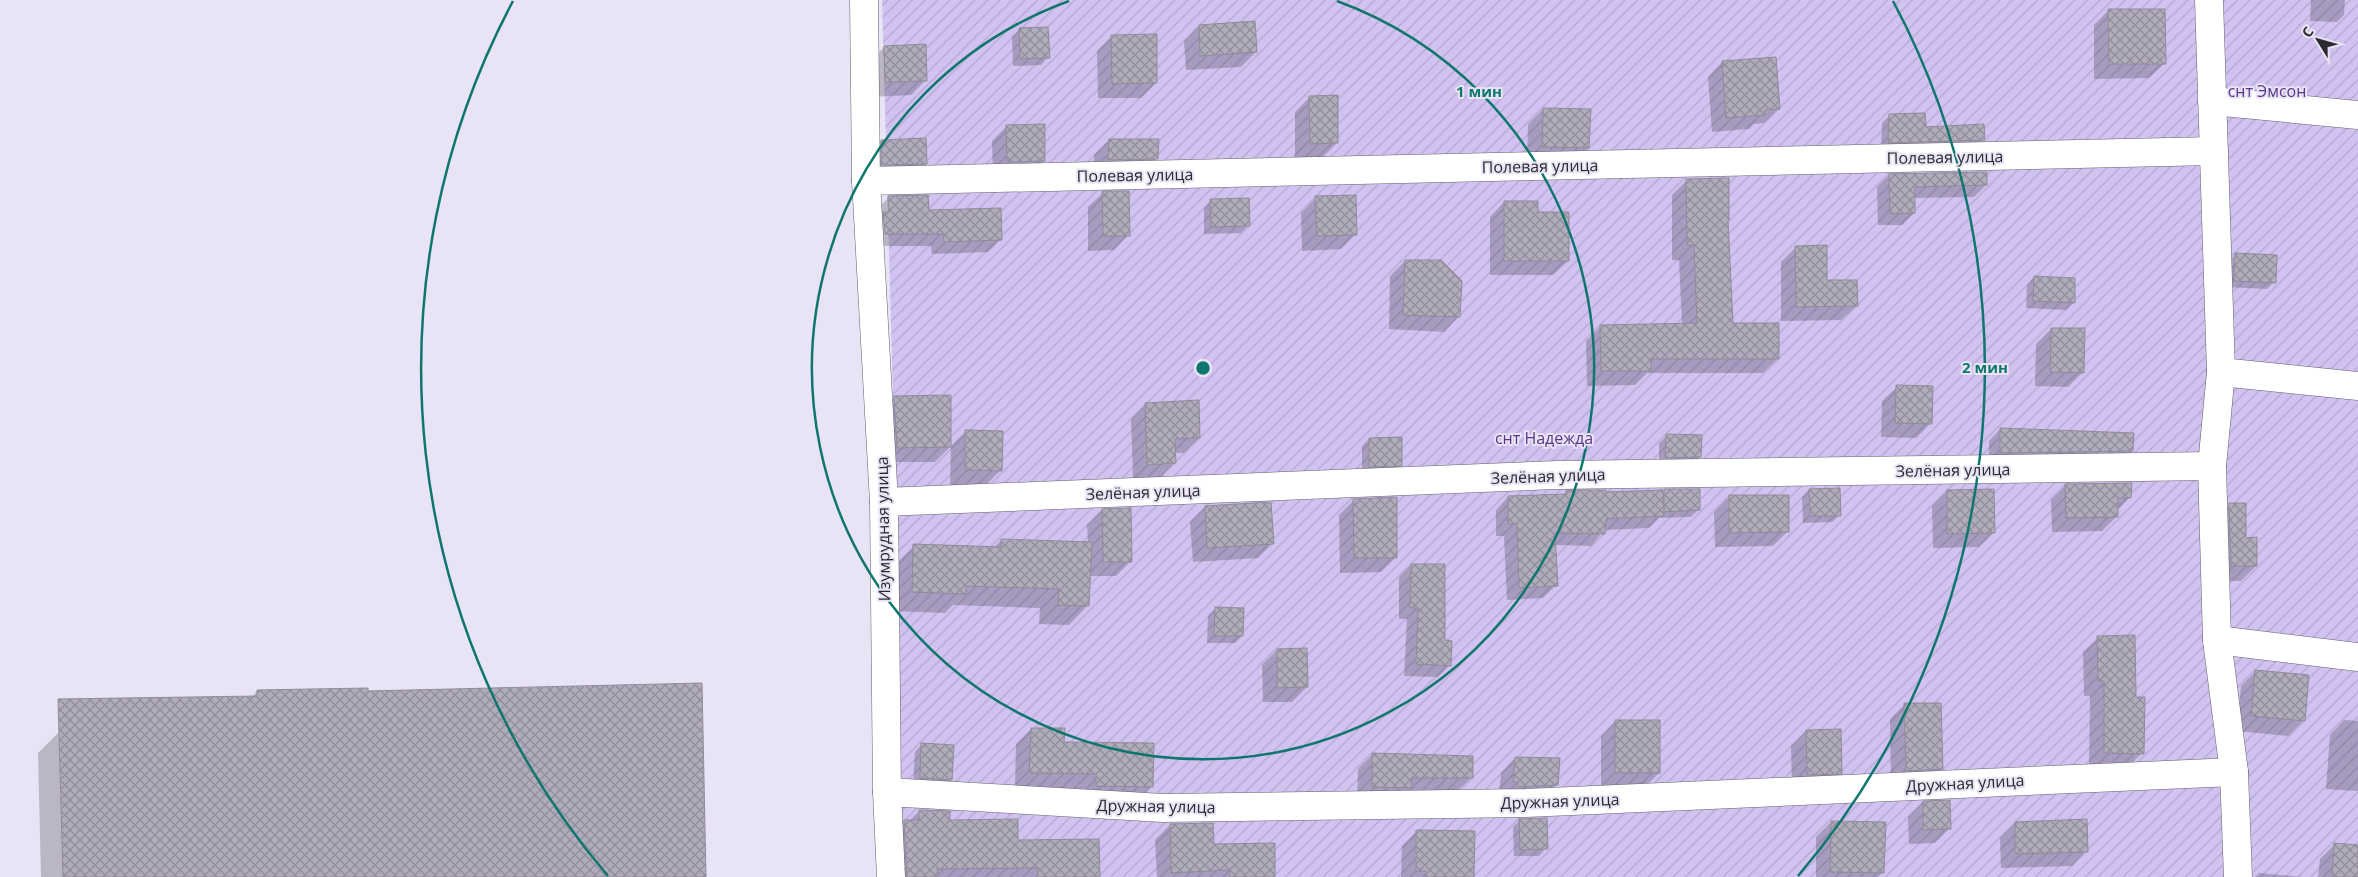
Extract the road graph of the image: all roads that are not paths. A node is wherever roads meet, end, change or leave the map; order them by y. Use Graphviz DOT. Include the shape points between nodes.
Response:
graph roads {
  1 [pos="864,0"];
  2 [pos="2209,0"];
  3 [pos="2212,101"];
  4 [pos="2358,115"];
  5 [pos="2214,151"];
  6 [pos="866,181"];
  7 [pos="2221,372"];
  8 [pos="2358,386"];
  9 [pos="2212,466"];
  10 [pos="884,502"];
  11 [pos="2218,640"];
  12 [pos="2358,657"];
  13 [pos="2234,772"];
  14 [pos="887,792"];
  15 [pos="891,877"];
  16 [pos="2238,877"];
  1 -- 6 [label="street, Изумрудная улица"];
  2 -- 3 [label="street"];
  3 -- 4 [label="street"];
  3 -- 5 [label="street"];
  5 -- 6 [label="street, Полевая улица"];
  5 -- 7 [label="street"];
  6 -- 10 [label="street, Изумрудная улица"];
  7 -- 8 [label="street"];
  7 -- 9 [label="street"];
  9 -- 10 [label="street, Зелёная улица" via="1557,475"];
  9 -- 11 [label="street"];
  10 -- 14 [label="street, Изумрудная улица"];
  11 -- 12 [label="street"];
  11 -- 13 [label="street"];
  13 -- 14 [label="street, Дружная улица" via="1526,803 1398,805 1163,808"];
  13 -- 16 [label="street"];
  14 -- 15 [label="street, Изумрудная улица"];
}
